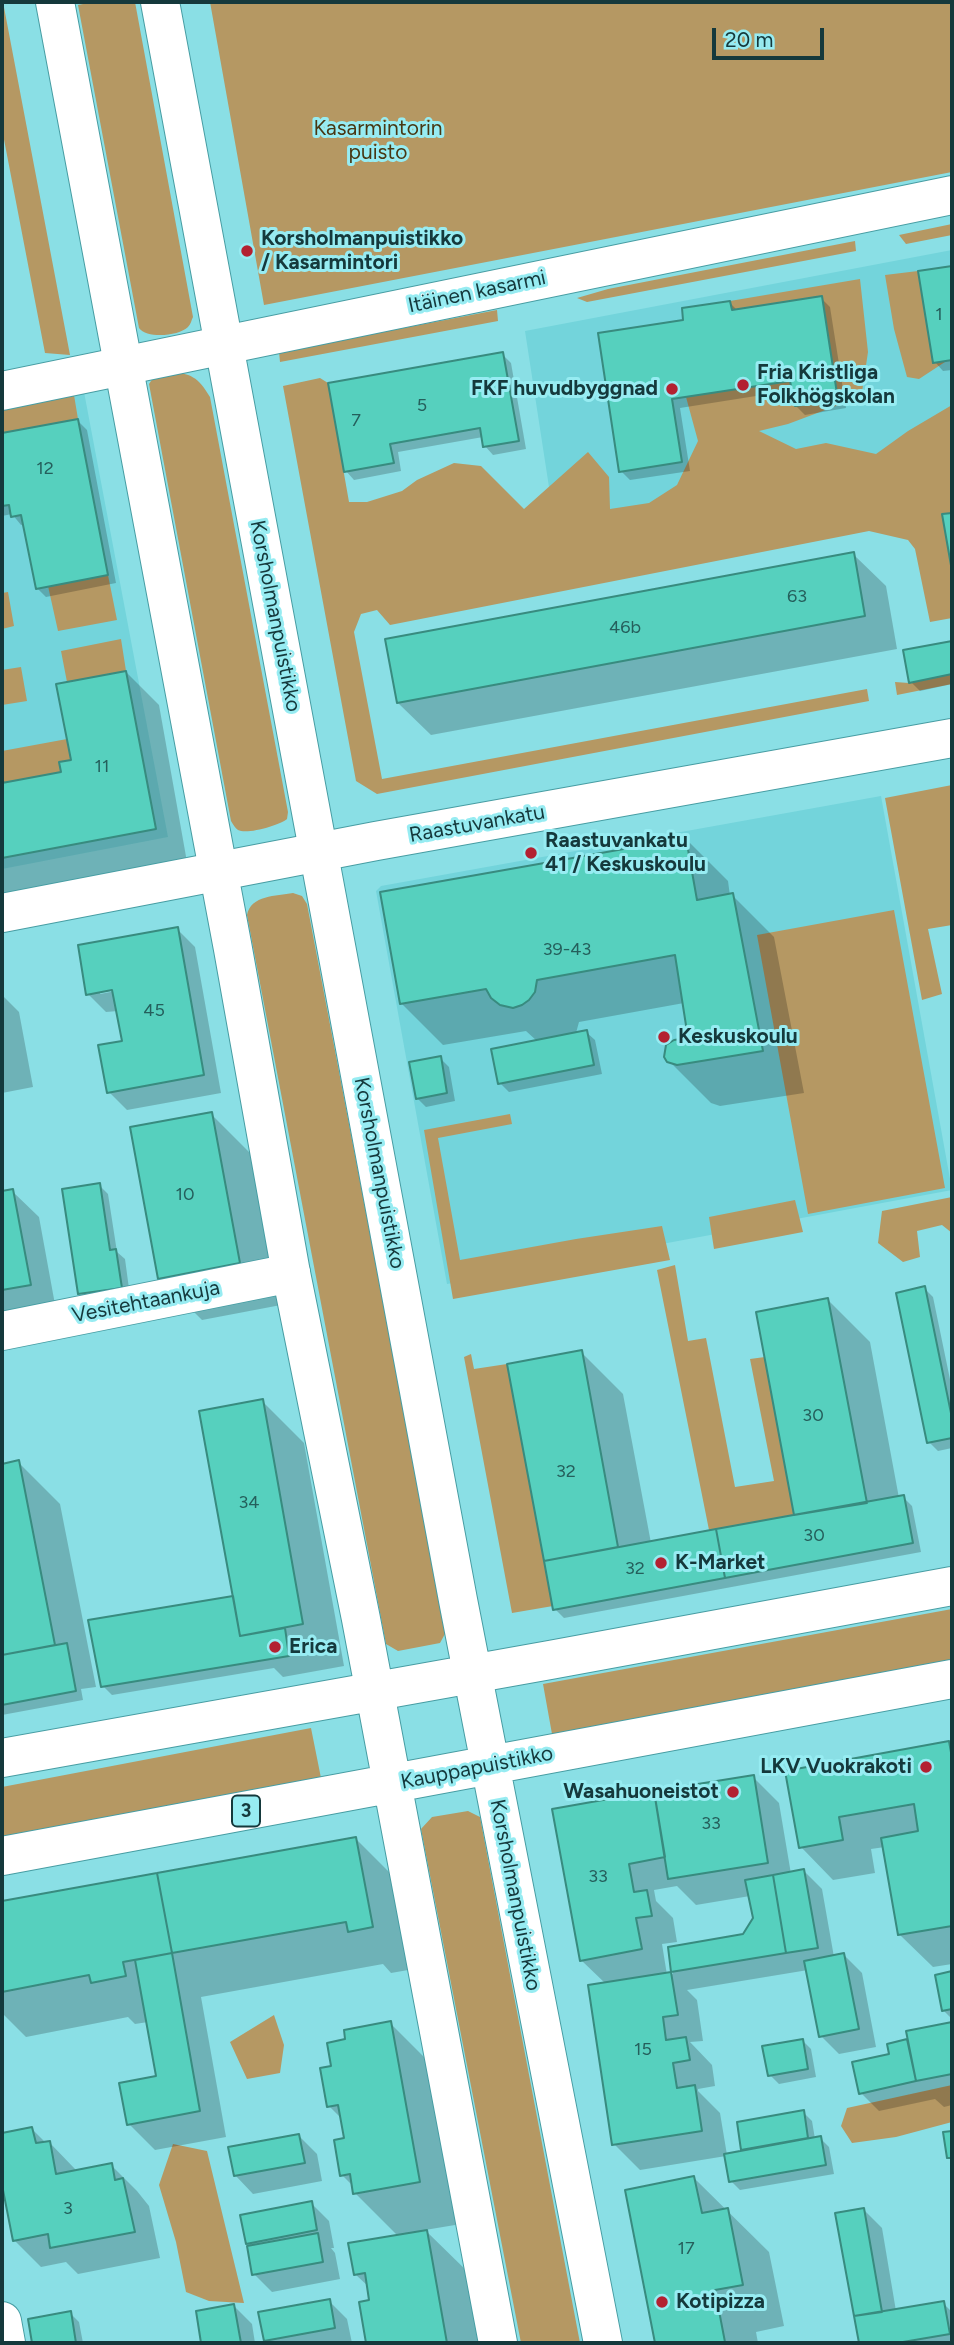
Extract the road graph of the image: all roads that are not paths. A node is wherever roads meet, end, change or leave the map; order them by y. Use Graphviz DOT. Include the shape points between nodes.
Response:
graph roads {
  1 [pos="55,2"];
  2 [pos="160,2"];
  3 [pos="952,195"];
  4 [pos="224,345"];
  5 [pos="124,366"];
  6 [pos="2,391"];
  7 [pos="952,738"];
  8 [pos="319,852"];
  9 [pos="218,872"];
  10 [pos="2,913"];
  11 [pos="291,1273"];
  12 [pos="2,1331"];
  13 [pos="952,1586"];
  14 [pos="472,1674"];
  15 [pos="952,1679"];
  16 [pos="374,1690"];
  17 [pos="2,1758"];
  18 [pos="490,1765"];
  19 [pos="392,1784"];
  20 [pos="2,1856"];
  21 [pos="2,2321"];
  22 [pos="6,2343"];
  23 [pos="498,2343"];
  24 [pos="603,2343"];
  1 -- 5 [label="main road"];
  2 -- 4 [label="main road, Korsholmanpuistikko"];
  3 -- 4 [label="main road, Itäinen kasarmi"];
  4 -- 5 [label="main road, Itäinen kasarmi"];
  4 -- 8 [label="main road, Korsholmanpuistikko"];
  5 -- 6 [label="main road, Itäinen kasarmi"];
  5 -- 9 [label="main road"];
  7 -- 8 [label="main road, Raastuvankatu"];
  8 -- 9 [label="main road, Raastuvankatu"];
  8 -- 14 [label="main road, Korsholmanpuistikko"];
  9 -- 10 [label="main road, Raastuvankatu"];
  9 -- 11 [label="main road"];
  11 -- 12 [label="main road, Vesitehtaankuja"];
  11 -- 16 [label="main road"];
  13 -- 14 [label="main road"];
  14 -- 16 [label="main road"];
  14 -- 18 [label="main road, Korsholmanpuistikko"];
  15 -- 18 [label="main road, Kauppapuistikko / 3"];
  16 -- 17 [label="main road"];
  16 -- 19 [label="main road"];
  18 -- 19 [label="main road, Kauppapuistikko / 3"];
  18 -- 24 [label="main road, Korsholmanpuistikko"];
  19 -- 20 [label="main road, Kauppapuistikko / 3"];
  19 -- 23 [label="main road"];
  21 -- 22 [label="main road"];
}
